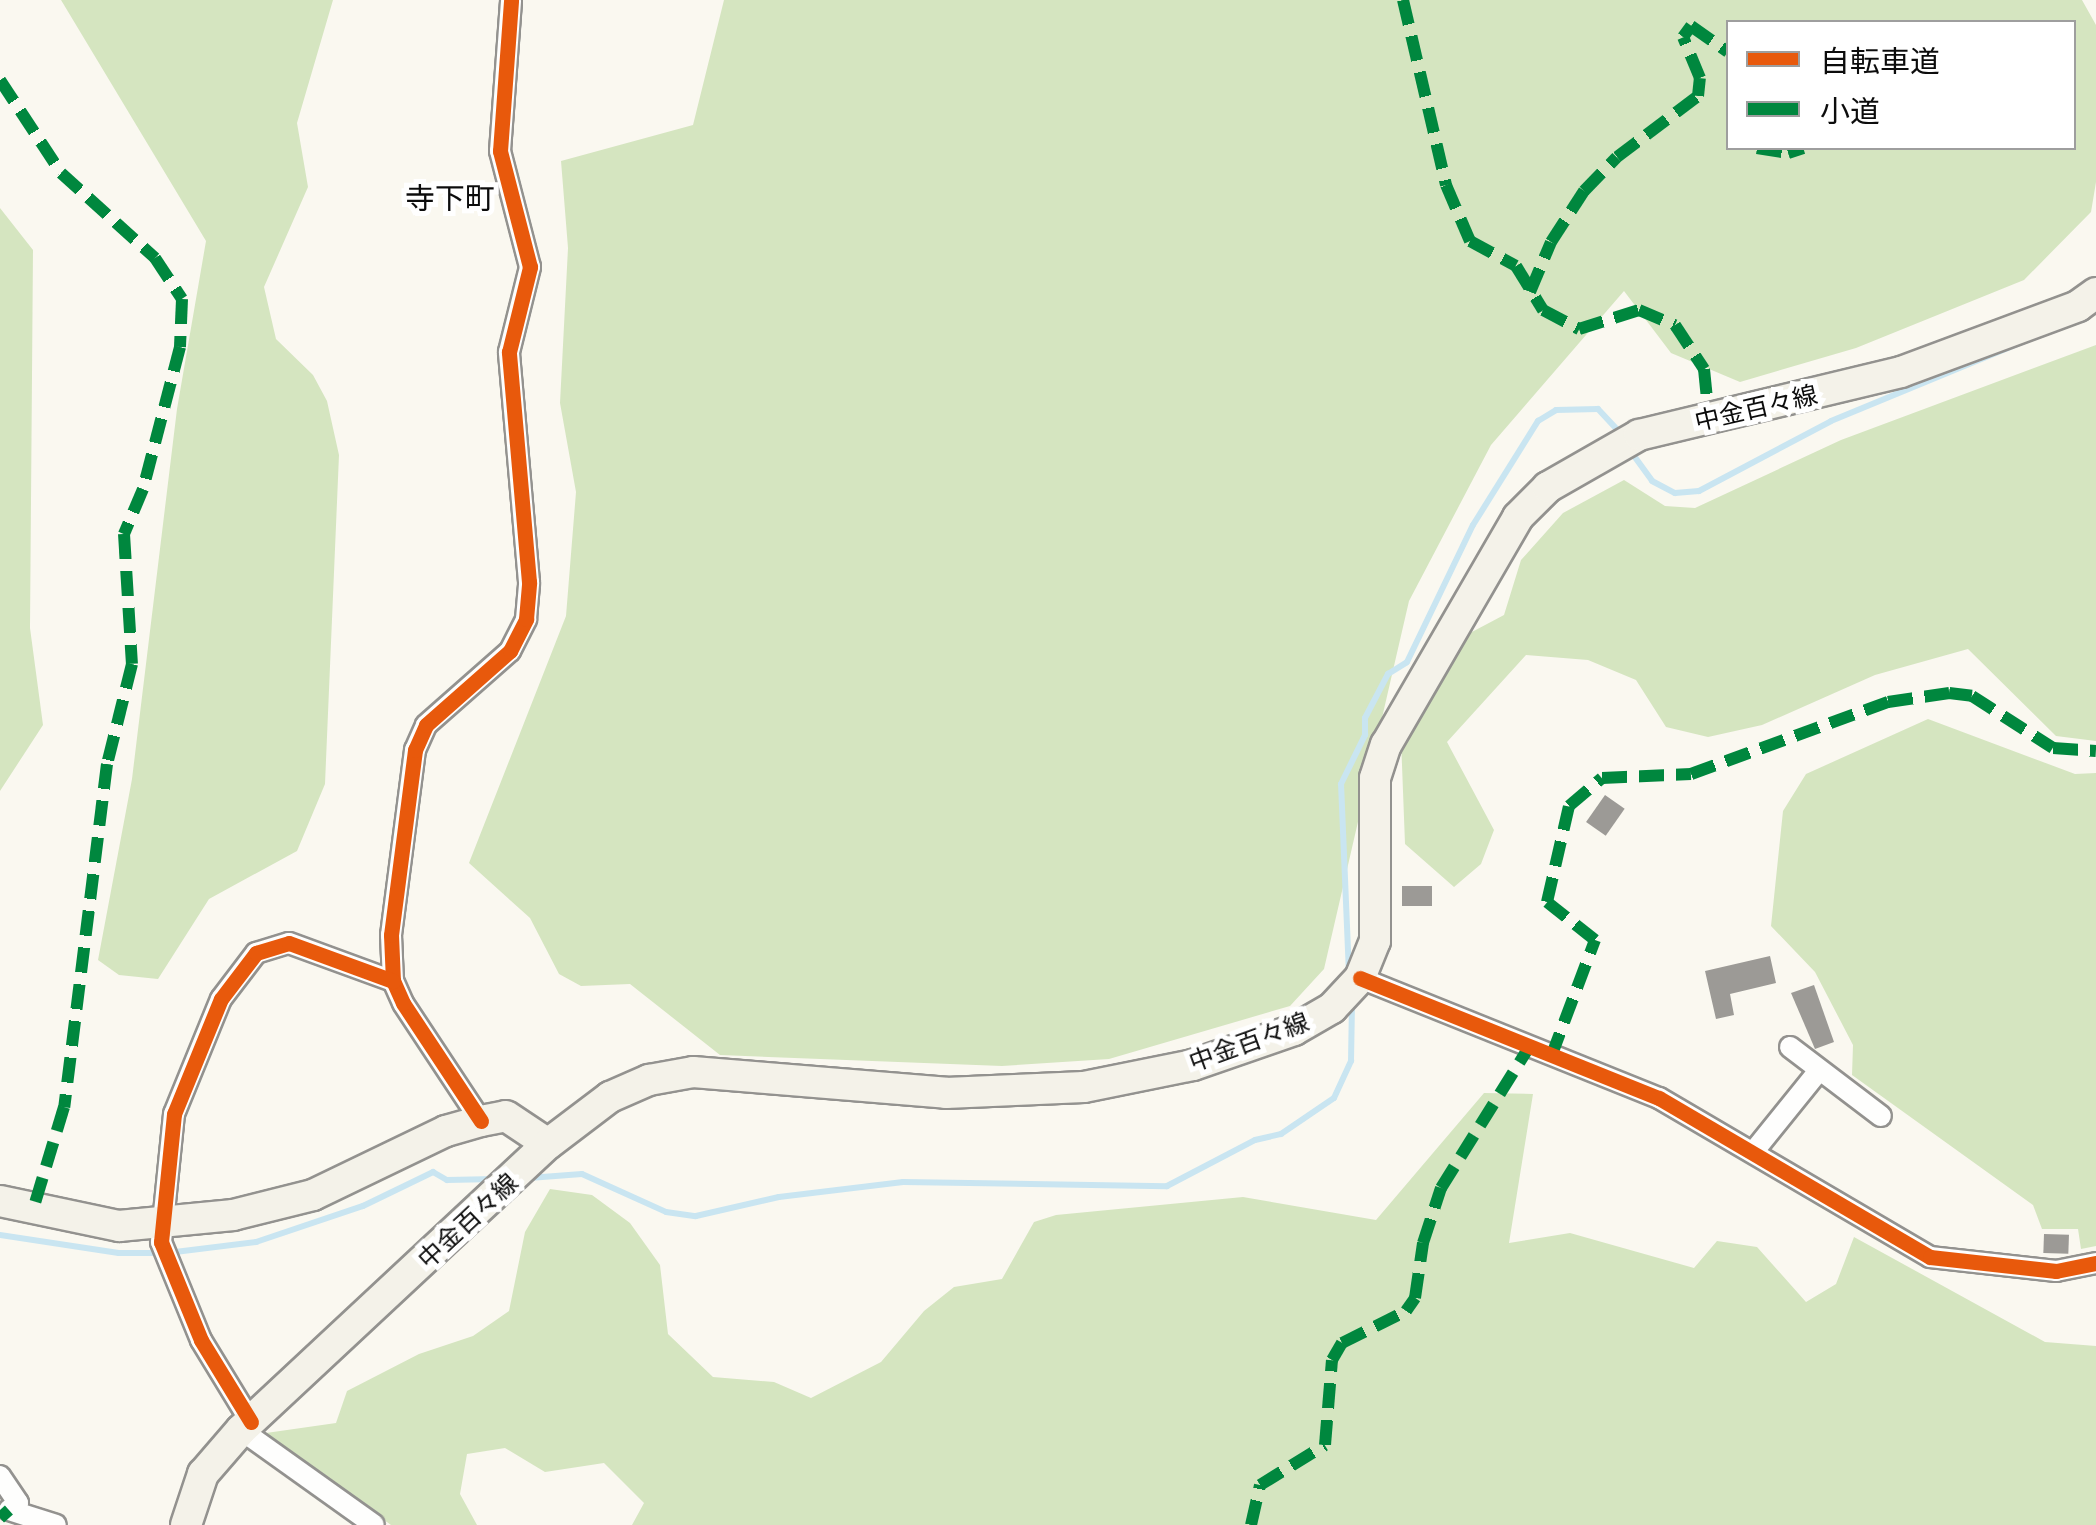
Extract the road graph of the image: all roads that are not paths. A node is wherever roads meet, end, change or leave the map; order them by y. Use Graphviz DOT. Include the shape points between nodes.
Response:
graph roads {
  1 [pos="511,0"];
  2 [pos="2096,294"];
  3 [pos="1360,978"];
  4 [pos="393,981"];
  5 [pos="1790,1047"];
  6 [pos="1817,1073"];
  7 [pos="1881,1116"];
  8 [pos="481,1121"];
  9 [pos="1754,1150"];
  10 [pos="540,1152"];
  11 [pos="0,1201"];
  12 [pos="160,1232"];
  13 [pos="2096,1264"];
  14 [pos="246,1426"];
  15 [pos="0,1476"];
  16 [pos="56,1525"];
  17 [pos="186,1525"];
  18 [pos="374,1525"];
  1 -- 4 [label="street" via="500,152 530,267 509,352 529,582 526,618 510,651 426,725 415,750 390,935"];
  2 -- 3 [label="main road, 中金百々線" via="1900,372 1626,442 1548,487 1518,518 1386,745 1376,778 1375,941"];
  3 -- 9 [label="street" via="1658,1098"];
  3 -- 10 [label="main road, 中金百々線" via="1332,1008 1294,1030 1193,1065 1084,1086 946,1093 693,1072 649,1080 610,1098"];
  4 -- 8 [label="street"];
  4 -- 12 [label="street" via="289,943 256,953 236,972 174,1114"];
  5 -- 6 [label="street"];
  6 -- 7 [label="street"];
  6 -- 9 [label="street"];
  8 -- 10 [label="main road" via="506,1116"];
  8 -- 12 [label="main road" via="313,1194"];
  9 -- 13 [label="street" via="1930,1257 2056,1271"];
  10 -- 14 [label="main road, 中金百々線"];
  11 -- 12 [label="main road"];
  12 -- 14 [label="street" via="201,1340"];
  14 -- 17 [label="main road, 中金百々線" via="203,1474"];
  14 -- 18 [label="street"];
  15 -- 16 [label="street" via="18,1503 9,1510"];
}
